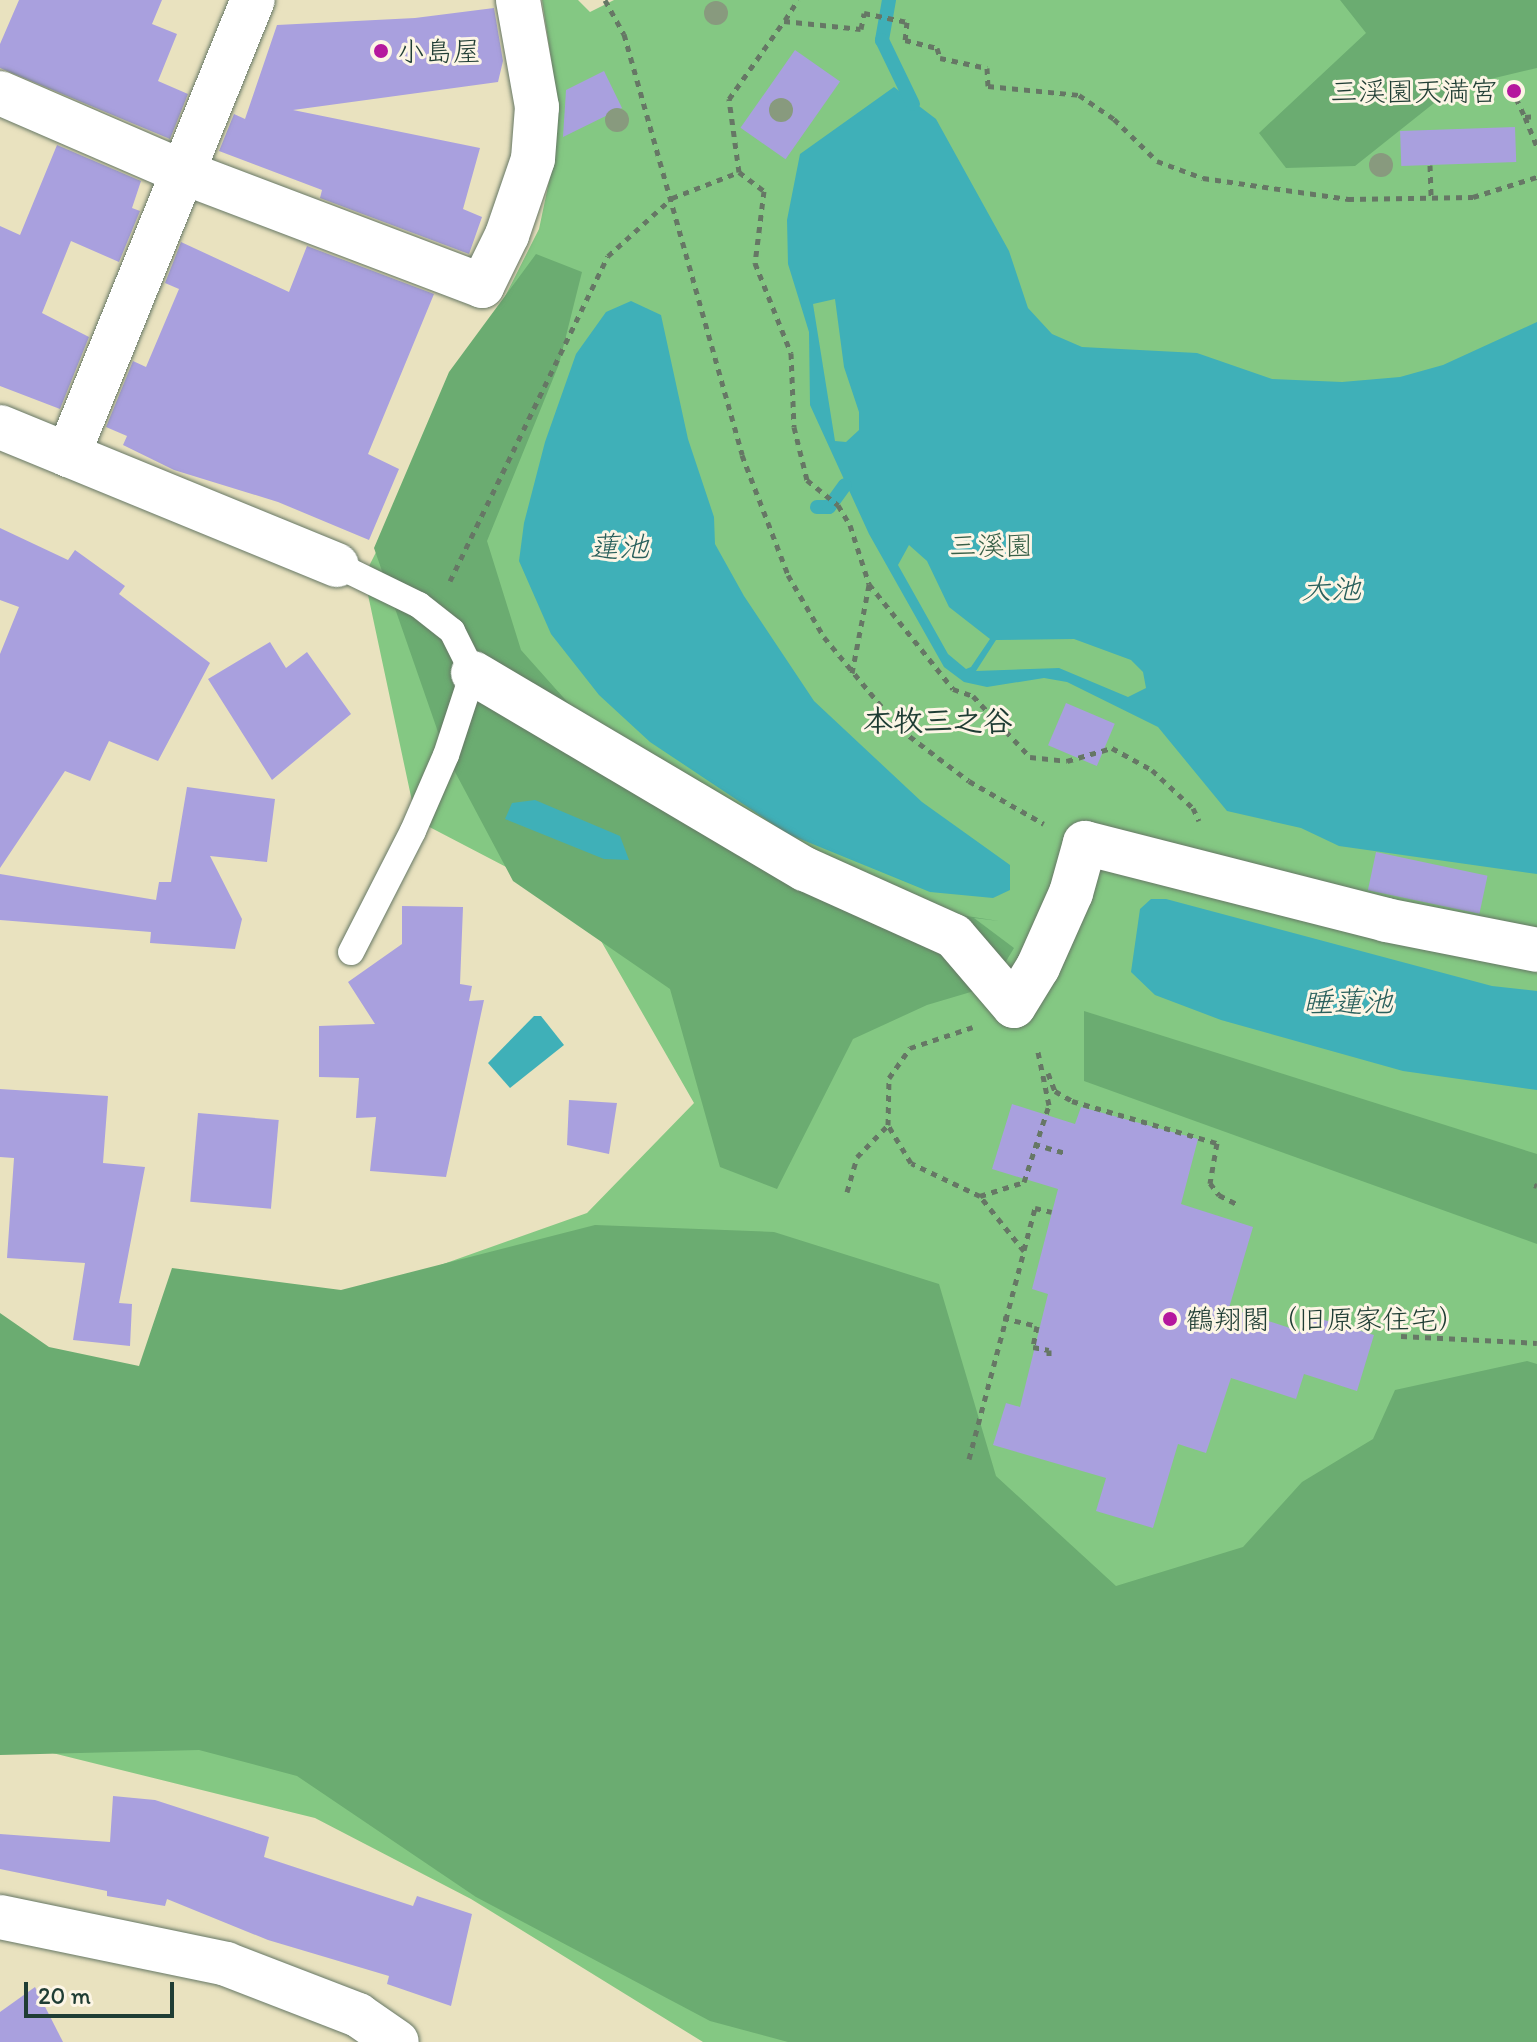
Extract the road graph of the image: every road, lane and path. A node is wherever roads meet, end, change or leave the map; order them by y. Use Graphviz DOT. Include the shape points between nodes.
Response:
graph roads {
  1 [pos="253,0"];
  2 [pos="518,0"];
  3 [pos="605,0"];
  4 [pos="798,0"];
  5 [pos="784,21"];
  6 [pos="0,93"];
  7 [pos="1516,98"];
  8 [pos="1537,116"];
  9 [pos="1525,117"];
  10 [pos="1537,146"];
  11 [pos="1430,165"];
  12 [pos="739,172"];
  13 [pos="185,173"];
  14 [pos="1537,177"];
  15 [pos="672,198"];
  16 [pos="1431,198"];
  17 [pos="0,427"];
  18 [pos="68,455"];
  19 [pos="337,565"];
  20 [pos="869,584"];
  21 [pos="443,596"];
  22 [pos="473,673"];
  23 [pos="851,674"];
  24 [pos="1085,843"];
  25 [pos="1227,880"];
  26 [pos="1537,950"];
  27 [pos="351,952"];
  28 [pos="1014,1006"];
  29 [pos="1045,1065"];
  30 [pos="888,1125"];
  31 [pos="1034,1144"];
  32 [pos="1068,1154"];
  33 [pos="847,1192"];
  34 [pos="980,1196"];
  35 [pos="1239,1205"];
  36 [pos="1052,1212"];
  37 [pos="1024,1251"];
  38 [pos="1003,1318"];
  39 [pos="1401,1336"];
  40 [pos="1537,1343"];
  41 [pos="1049,1357"];
  42 [pos="969,1459"];
  43 [pos="0,1917"];
  44 [pos="397,2042"];
  1 -- 13 [label="street"];
  2 -- 13 [label="street" via="537,107 533,159 507,235 482,286"];
  3 -- 15 [label="path" via="624,34"];
  4 -- 5 [label="path"];
  5 -- 12 [label="path" via="729,99"];
  5 -- 16 [label="path" via="861,29 864,13 907,22 905,40 937,48 940,58 987,68 988,86 1079,95 1114,119 1157,161 1203,178 1348,199"];
  6 -- 13 [label="street"];
  7 -- 9 [label="path"];
  8 -- 9 [label="path"];
  9 -- 10 [label="path"];
  11 -- 16 [label="path"];
  12 -- 15 [label="path"];
  12 -- 20 [label="path" via="764,191 755,263 791,353 794,427 807,480 838,505 850,525"];
  13 -- 18 [label="street"];
  14 -- 16 [label="path" via="1473,197"];
  15 -- 21 [label="path" via="608,256"];
  15 -- 23 [label="path" via="714,362 765,518 788,575"];
  17 -- 18 [label="street"];
  18 -- 19 [label="street"];
  19 -- 22 [label="lane" via="419,605 452,631"];
  20 -- 23 [label="path"];
  20 -- 25 [label="path" via="953,689 973,696 1030,757 1067,761 1112,748 1152,770 1193,808"];
  22 -- 27 [label="lane" via="413,831"];
  22 -- 28 [label="street" via="805,869 954,936"];
  23 -- 24 [label="path" via="900,729 969,781"];
  24 -- 25 [label="street"];
  24 -- 28 [label="street" via="1071,893"];
  25 -- 26 [label="street" via="1400,924"];
  28 -- 29 [label="path"];
  28 -- 30 [label="path" via="951,1037 910,1048 889,1078"];
  29 -- 31 [label="path" via="1049,1105"];
  29 -- 35 [label="path" via="1055,1091 1072,1101 1217,1143 1210,1183 1219,1195"];
  30 -- 33 [label="path" via="857,1157"];
  30 -- 34 [label="path" via="911,1163"];
  31 -- 32 [label="path"];
  31 -- 34 [label="path" via="1024,1182"];
  34 -- 37 [label="path"];
  36 -- 37 [label="path" via="1035,1208"];
  37 -- 38 [label="path"];
  38 -- 41 [label="path" via="1037,1326 1033,1347 1049,1350"];
  38 -- 42 [label="path"];
  39 -- 40 [label="path"];
  43 -- 44 [label="street" via="226,1964 358,2015"];
}
